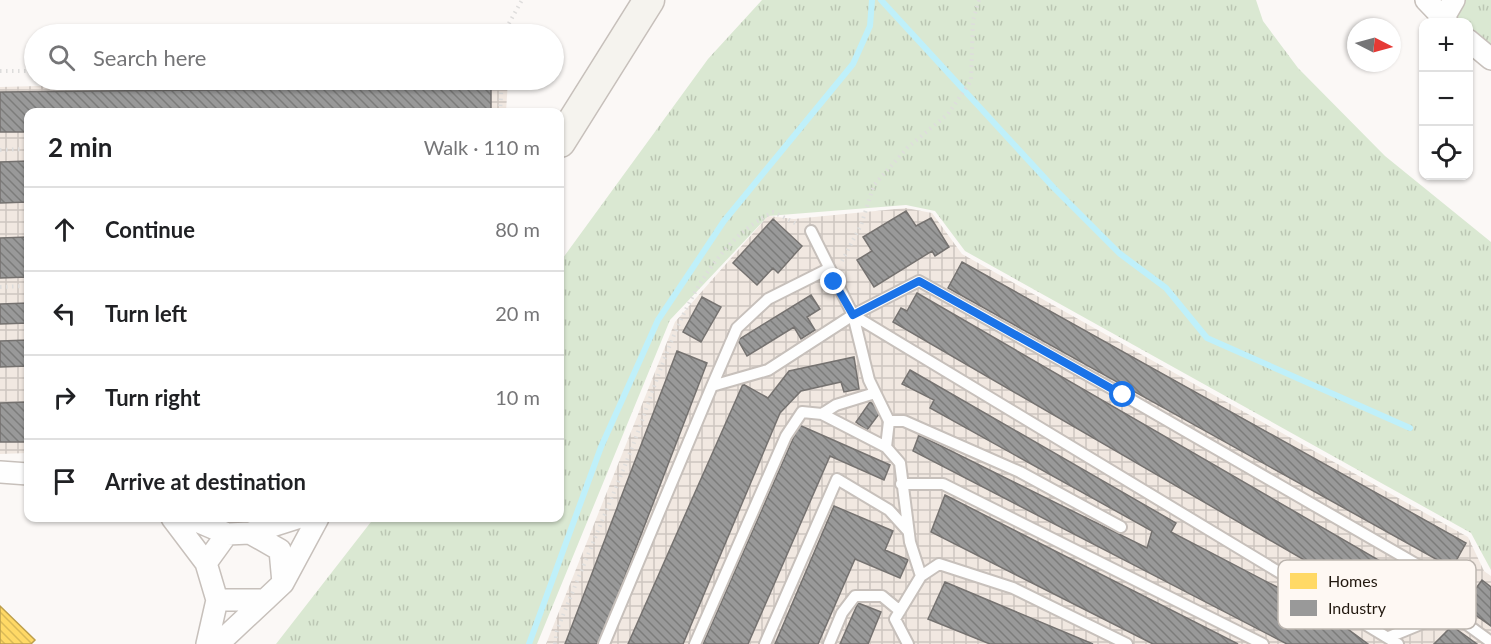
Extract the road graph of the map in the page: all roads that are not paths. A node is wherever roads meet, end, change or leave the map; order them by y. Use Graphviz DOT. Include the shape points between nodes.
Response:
graph roads {
  1 [pos="649,0"];
  2 [pos="1426,0"];
  3 [pos="1455,0"];
  4 [pos="1442,18"];
  5 [pos="1446,18"];
  6 [pos="1473,44"];
  7 [pos="1491,59"];
  8 [pos="564,136"];
  9 [pos="811,231"];
  10 [pos="828,269"];
  11 [pos="853,315"];
  12 [pos="712,386"];
  13 [pos="875,393"];
  14 [pos="822,414"];
  15 [pos="889,421"];
  16 [pos="886,447"];
  17 [pos="0,472"];
  18 [pos="24,474"];
  19 [pos="901,484"];
  20 [pos="175,522"];
  21 [pos="199,522"];
  22 [pos="284,522"];
  23 [pos="316,522"];
  24 [pos="1121,526"];
  25 [pos="908,531"];
  26 [pos="250,533"];
  27 [pos="227,534"];
  28 [pos="1409,560"];
  29 [pos="206,563"];
  30 [pos="1278,570"];
  31 [pos="921,576"];
  32 [pos="283,583"];
  33 [pos="217,600"];
  34 [pos="266,600"];
  35 [pos="900,611"];
  36 [pos="1376,629"];
  37 [pos="1409,629"];
  38 [pos="1473,629"];
  39 [pos="1389,637"];
  40 [pos="1491,642"];
  41 [pos="207,644"];
  42 [pos="218,644"];
  43 [pos="604,644"];
  44 [pos="695,644"];
  45 [pos="765,644"];
  46 [pos="829,644"];
  47 [pos="908,644"];
  48 [pos="1127,644"];
  49 [pos="1263,644"];
  50 [pos="1398,644"];
  1 -- 8 [label="street"];
  2 -- 4 [label="street"];
  3 -- 5 [label="street"];
  6 -- 7 [label="street"];
  9 -- 10 [label="lane"];
  10 -- 11 [label="lane"];
  10 -- 12 [label="lane" via="768,299 737,328"];
  11 -- 12 [label="lane" via="768,370"];
  11 -- 13 [label="lane"];
  11 -- 28 [label="lane" via="919,281"];
  11 -- 30 [label="lane"];
  12 -- 43 [label="lane"];
  13 -- 14 [label="lane" via="836,405"];
  13 -- 15 [label="lane"];
  14 -- 16 [label="lane"];
  14 -- 44 [label="lane" via="802,412 786,436"];
  15 -- 16 [label="lane"];
  15 -- 24 [label="lane" via="904,421 1020,472"];
  16 -- 19 [label="lane" via="900,463"];
  17 -- 18 [label="street"];
  19 -- 25 [label="lane"];
  19 -- 49 [label="lane" via="944,484"];
  20 -- 29 [label="street"];
  21 -- 27 [label="street"];
  22 -- 26 [label="street"];
  23 -- 32 [label="street"];
  25 -- 31 [label="lane"];
  25 -- 45 [label="lane" via="889,510 837,479"];
  26 -- 27 [label="street"];
  26 -- 32 [label="street" via="280,550"];
  27 -- 29 [label="street"];
  29 -- 33 [label="street"];
  31 -- 35 [label="lane"];
  31 -- 48 [label="lane" via="939,564 1012,588"];
  32 -- 34 [label="street"];
  33 -- 34 [label="street"];
  33 -- 41 [label="street"];
  34 -- 42 [label="street"];
  35 -- 46 [label="lane" via="882,596 855,596 842,613"];
  35 -- 47 [label="lane" via="895,619"];
  36 -- 39 [label="lane"];
  37 -- 39 [label="lane"];
  38 -- 40 [label="lane"];
  39 -- 50 [label="lane"];
}
